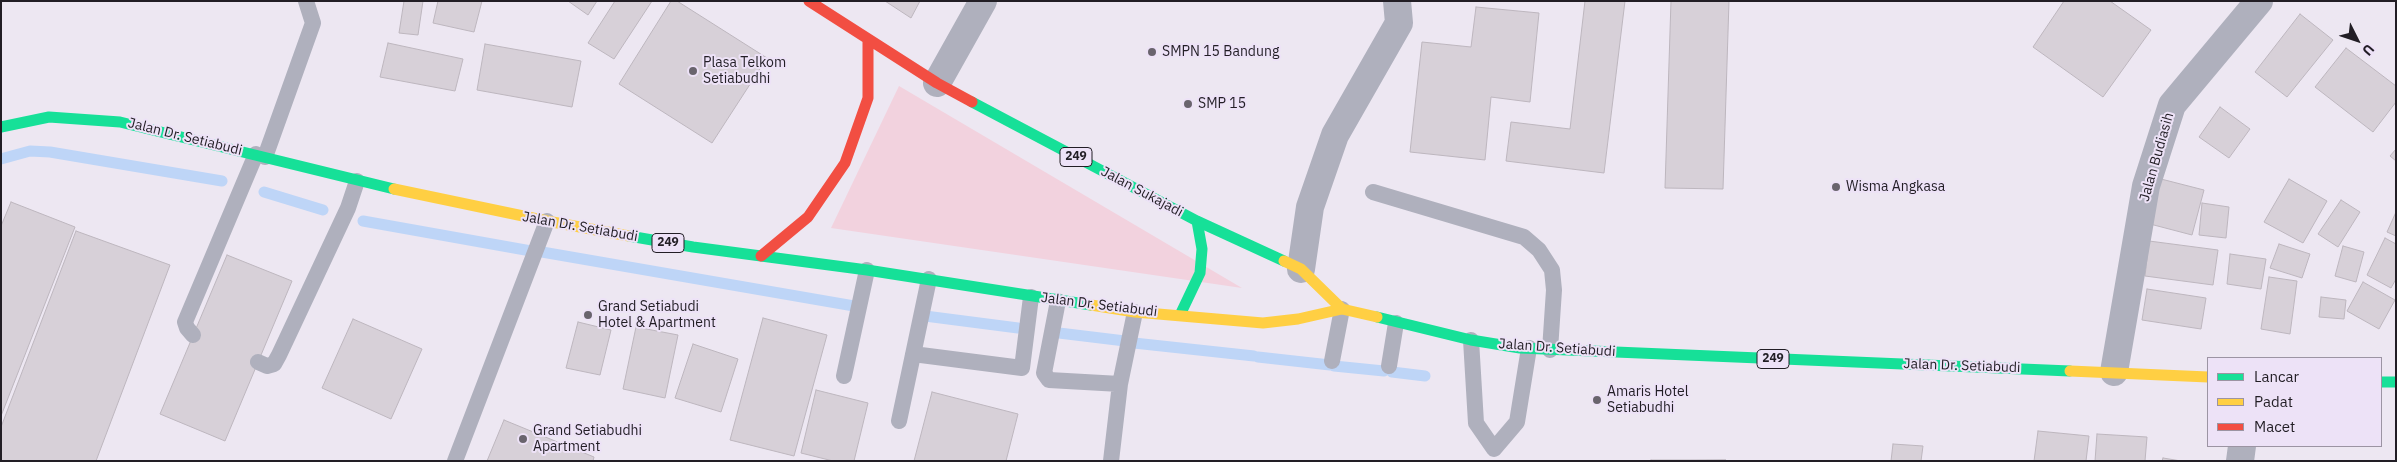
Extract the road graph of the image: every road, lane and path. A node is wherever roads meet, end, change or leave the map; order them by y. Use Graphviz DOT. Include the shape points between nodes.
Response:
graph roads {
  1 [pos="306,1"];
  2 [pos="809,1"];
  3 [pos="983,1"];
  4 [pos="1397,1"];
  5 [pos="2259,1"];
  6 [pos="868,39"];
  7 [pos="937,83"];
  8 [pos="1,128"];
  9 [pos="260,155"];
  10 [pos="357,182"];
  11 [pos="1373,192"];
  12 [pos="547,221"];
  13 [pos="1197,221"];
  14 [pos="762,256"];
  15 [pos="1300,269"];
  16 [pos="866,270"];
  17 [pos="930,279"];
  18 [pos="1031,297"];
  19 [pos="1058,301"];
  20 [pos="1342,309"];
  21 [pos="1135,312"];
  22 [pos="1180,315"];
  23 [pos="1396,323"];
  24 [pos="193,335"];
  25 [pos="1471,340"];
  26 [pos="1529,348"];
  27 [pos="1550,350"];
  28 [pos="913,354"];
  29 [pos="1332,361"];
  30 [pos="258,362"];
  31 [pos="1389,366"];
  32 [pos="2114,372"];
  33 [pos="844,376"];
  34 [pos="2207,377"];
  35 [pos="2382,382"];
  36 [pos="2396,382"];
  37 [pos="1120,384"];
  38 [pos="899,421"];
  39 [pos="2242,447"];
  40 [pos="455,461"];
  41 [pos="1111,461"];
  42 [pos="2240,461"];
  1 -- 9 [label="lane" via="313,23"];
  2 -- 6 [label="main road, Jalan Sukajadi / 249"];
  3 -- 7 [label="street"];
  4 -- 15 [label="street" via="1399,22 1335,135 1310,207"];
  5 -- 32 [label="street, Jalan Budiasih" via="2172,105 2146,186"];
  6 -- 7 [label="main road, Jalan Sukajadi / 249"];
  6 -- 14 [label="main road" via="868,98 845,163 808,217"];
  7 -- 13 [label="main road, Jalan Sukajadi / 249"];
  8 -- 9 [label="main road, Jalan Dr. Setiabudi / 249" via="49,118 120,122"];
  9 -- 10 [label="main road, Jalan Dr. Setiabudi / 249"];
  9 -- 24 [label="lane" via="185,322"];
  10 -- 12 [label="main road, Jalan Dr. Setiabudi / 249"];
  10 -- 30 [label="lane" via="348,208 274,364 267,366"];
  11 -- 27 [label="lane" via="1524,237 1539,250 1552,270"];
  12 -- 14 [label="main road, Jalan Dr. Setiabudi / 249"];
  12 -- 40 [label="lane"];
  13 -- 15 [label="main road, Jalan Sukajadi / 249"];
  13 -- 22 [label="main road" via="1202,249 1200,273"];
  14 -- 16 [label="main road, Jalan Dr. Setiabudi / 249"];
  15 -- 20 [label="main road, Jalan Sukajadi / 249"];
  16 -- 17 [label="main road, Jalan Dr. Setiabudi / 249"];
  16 -- 33 [label="lane"];
  17 -- 18 [label="main road, Jalan Dr. Setiabudi / 249"];
  17 -- 28 [label="lane"];
  18 -- 19 [label="main road, Jalan Dr. Setiabudi / 249"];
  18 -- 28 [label="lane" via="1022,368"];
  19 -- 21 [label="main road, Jalan Dr. Setiabudi / 249"];
  19 -- 37 [label="lane" via="1044,373 1049,380"];
  20 -- 22 [label="main road, Jalan Dr. Setiabudi / 249" via="1263,323"];
  20 -- 23 [label="main road, Jalan Dr. Setiabudi / 249"];
  20 -- 29 [label="lane"];
  21 -- 22 [label="main road, Jalan Dr. Setiabudi / 249"];
  21 -- 37 [label="lane"];
  23 -- 25 [label="main road, Jalan Dr. Setiabudi / 249"];
  23 -- 31 [label="lane"];
  25 -- 26 [label="main road, Jalan Dr. Setiabudi / 249"];
  25 -- 26 [label="lane" via="1476,422 1494,449 1517,422"];
  26 -- 27 [label="main road, Jalan Dr. Setiabudi / 249"];
  27 -- 32 [label="main road, Jalan Dr. Setiabudi / 249"];
  28 -- 38 [label="lane"];
  32 -- 34 [label="main road, Jalan Dr. Setiabudi / 249"];
  35 -- 36 [label="main road"];
  37 -- 41 [label="lane"];
  39 -- 42 [label="street"];
}
